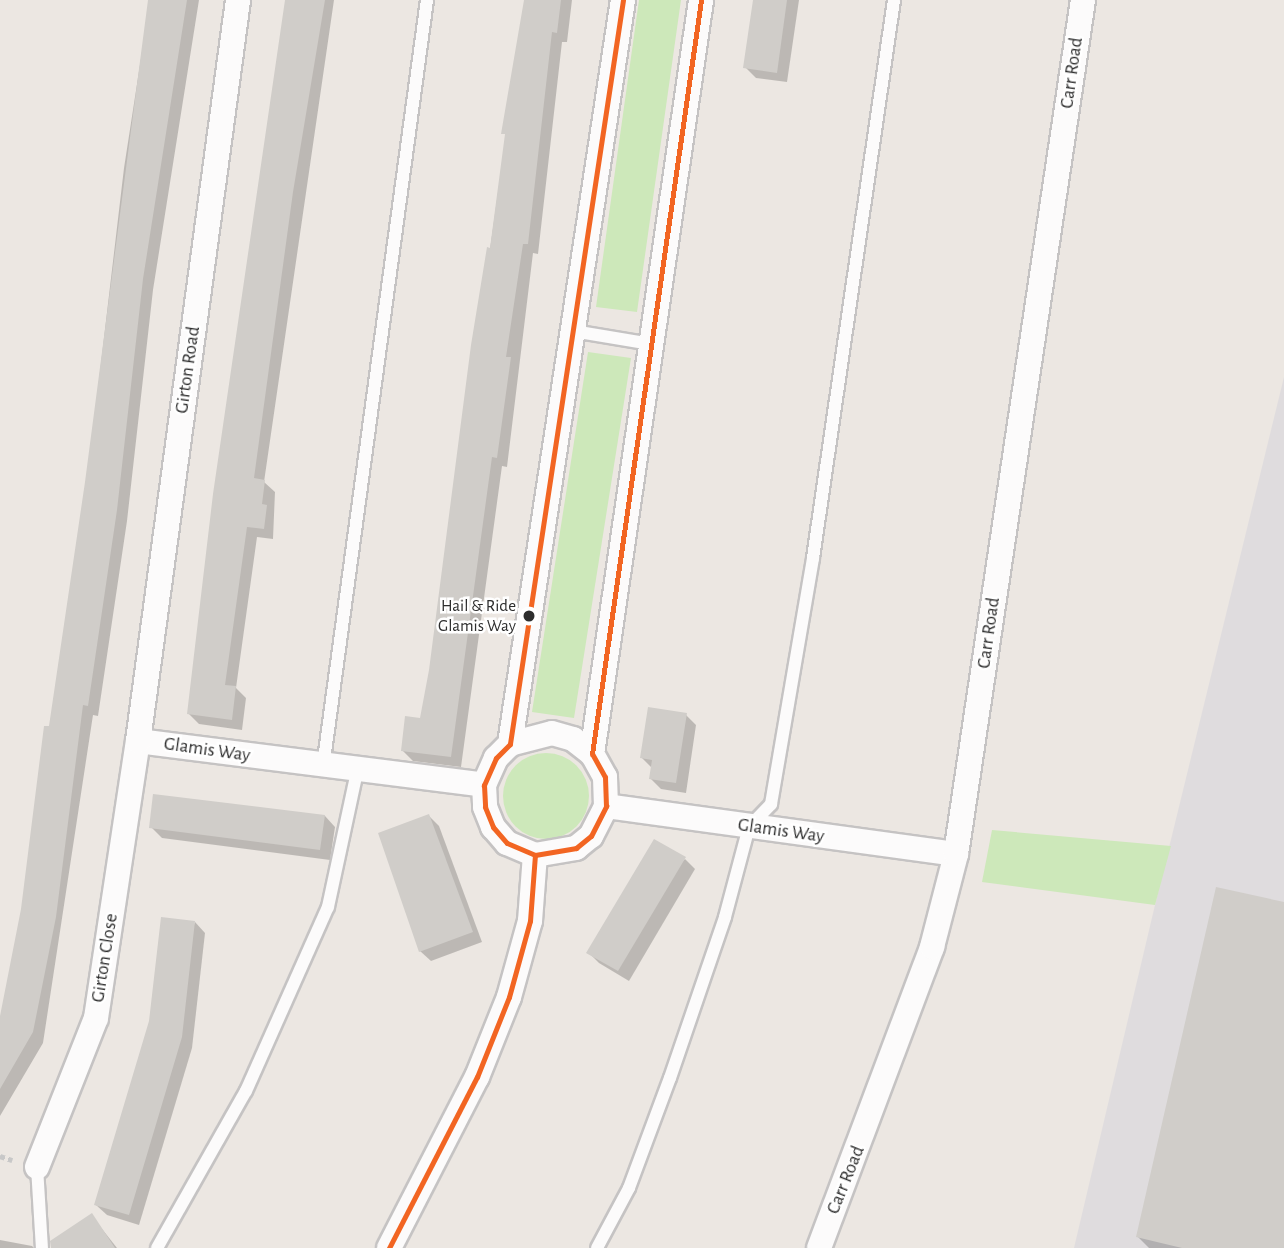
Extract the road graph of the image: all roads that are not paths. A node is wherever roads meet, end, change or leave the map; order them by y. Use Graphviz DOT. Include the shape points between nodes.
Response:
graph roads {
  1 [pos="238,0"];
  2 [pos="428,0"];
  3 [pos="623,0"];
  4 [pos="701,0"];
  5 [pos="894,0"];
  6 [pos="1083,0"];
  7 [pos="573,331"];
  8 [pos="651,344"];
  9 [pos="138,741"];
  10 [pos="510,744"];
  11 [pos="592,754"];
  12 [pos="323,767"];
  13 [pos="357,772"];
  14 [pos="484,785"];
  15 [pos="606,806"];
  16 [pos="749,827"];
  17 [pos="956,854"];
  18 [pos="535,855"];
  19 [pos="37,1167"];
  20 [pos="42,1248"];
  21 [pos="157,1248"];
  22 [pos="389,1248"];
  23 [pos="597,1248"];
  24 [pos="819,1248"];
  1 -- 9 [label="street, Girton Road"];
  2 -- 12 [label="lane"];
  3 -- 7 [label="street"];
  4 -- 8 [label="street"];
  5 -- 16 [label="lane" via="813,558 771,804"];
  6 -- 17 [label="street, Carr Road"];
  7 -- 8 [label="lane"];
  7 -- 10 [label="street"];
  8 -- 11 [label="street"];
  9 -- 12 [label="street, Glamis Way"];
  9 -- 19 [label="street, Girton Close" via="96,1018"];
  10 -- 11 [label="street" via="552,733 573,739"];
  10 -- 14 [label="street" via="496,758"];
  11 -- 15 [label="street" via="605,777"];
  12 -- 13 [label="street, Glamis Way"];
  13 -- 14 [label="street, Glamis Way"];
  13 -- 21 [label="lane" via="328,906 246,1091"];
  14 -- 18 [label="street" via="485,807 493,827 507,843"];
  15 -- 16 [label="street, Glamis Way"];
  15 -- 18 [label="street" via="591,836 576,848"];
  16 -- 17 [label="street, Glamis Way"];
  16 -- 23 [label="lane" via="725,917 665,1090 629,1188"];
  17 -- 24 [label="street, Carr Road" via="928,960"];
  18 -- 22 [label="street" via="530,922 509,997 477,1077"];
  19 -- 20 [label="lane"];
}
